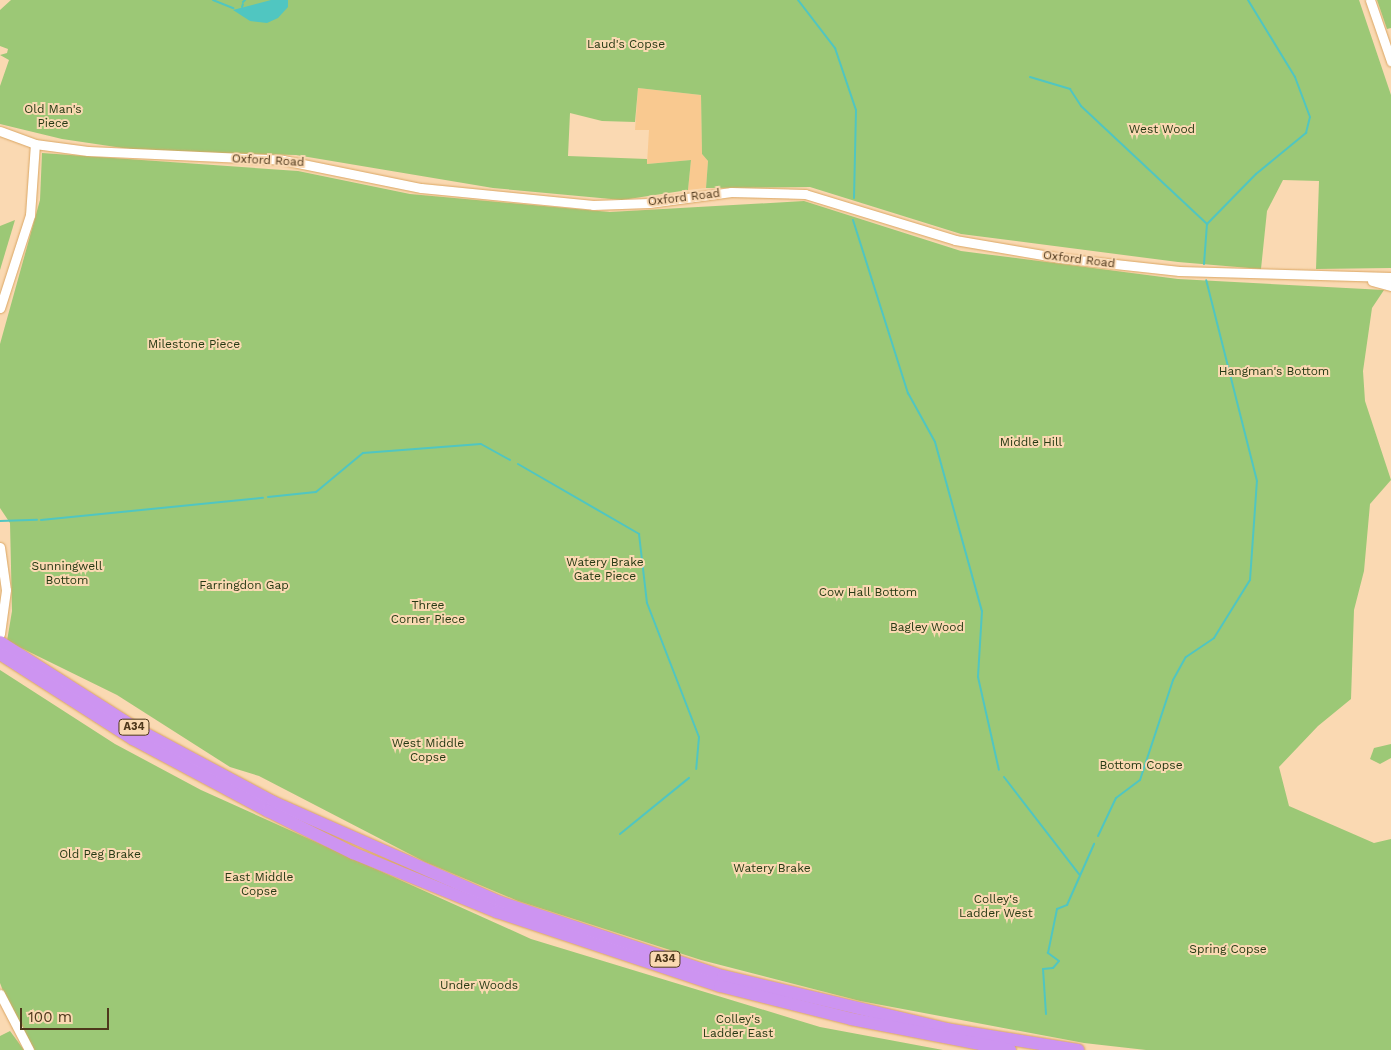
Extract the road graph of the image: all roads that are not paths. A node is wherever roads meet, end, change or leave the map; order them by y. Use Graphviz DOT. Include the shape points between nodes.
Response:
graph roads {
  1 [pos="1370,0"];
  2 [pos="1387,37"];
  3 [pos="1391,61"];
  4 [pos="0,131"];
  5 [pos="35,144"];
  6 [pos="1391,277"];
  7 [pos="1365,279"];
  8 [pos="1391,286"];
  9 [pos="0,308"];
  10 [pos="0,547"];
  11 [pos="0,634"];
  12 [pos="0,642"];
  13 [pos="0,654"];
  14 [pos="0,994"];
  15 [pos="29,1050"];
  16 [pos="1010,1050"];
  17 [pos="1078,1050"];
  1 -- 2 [label="street"];
  2 -- 3 [label="street"];
  4 -- 5 [label="street, Oxford Road"];
  5 -- 7 [label="street, Oxford Road" via="147,157 283,160 421,188 593,204 649,203 731,192 805,194 954,240 1051,257 1179,271"];
  5 -- 9 [label="street" via="30,215"];
  6 -- 7 [label="street, Oxford Road"];
  7 -- 8 [label="street, Oxford Road"];
  10 -- 11 [label="street" via="6,590"];
  12 -- 17 [label="highway, A34" via="137,729 273,802 500,902 723,976 947,1029"];
  13 -- 16 [label="highway, A34" via="133,739 259,807 354,853 497,912 720,986 851,1019"];
  14 -- 15 [label="street"];
}
